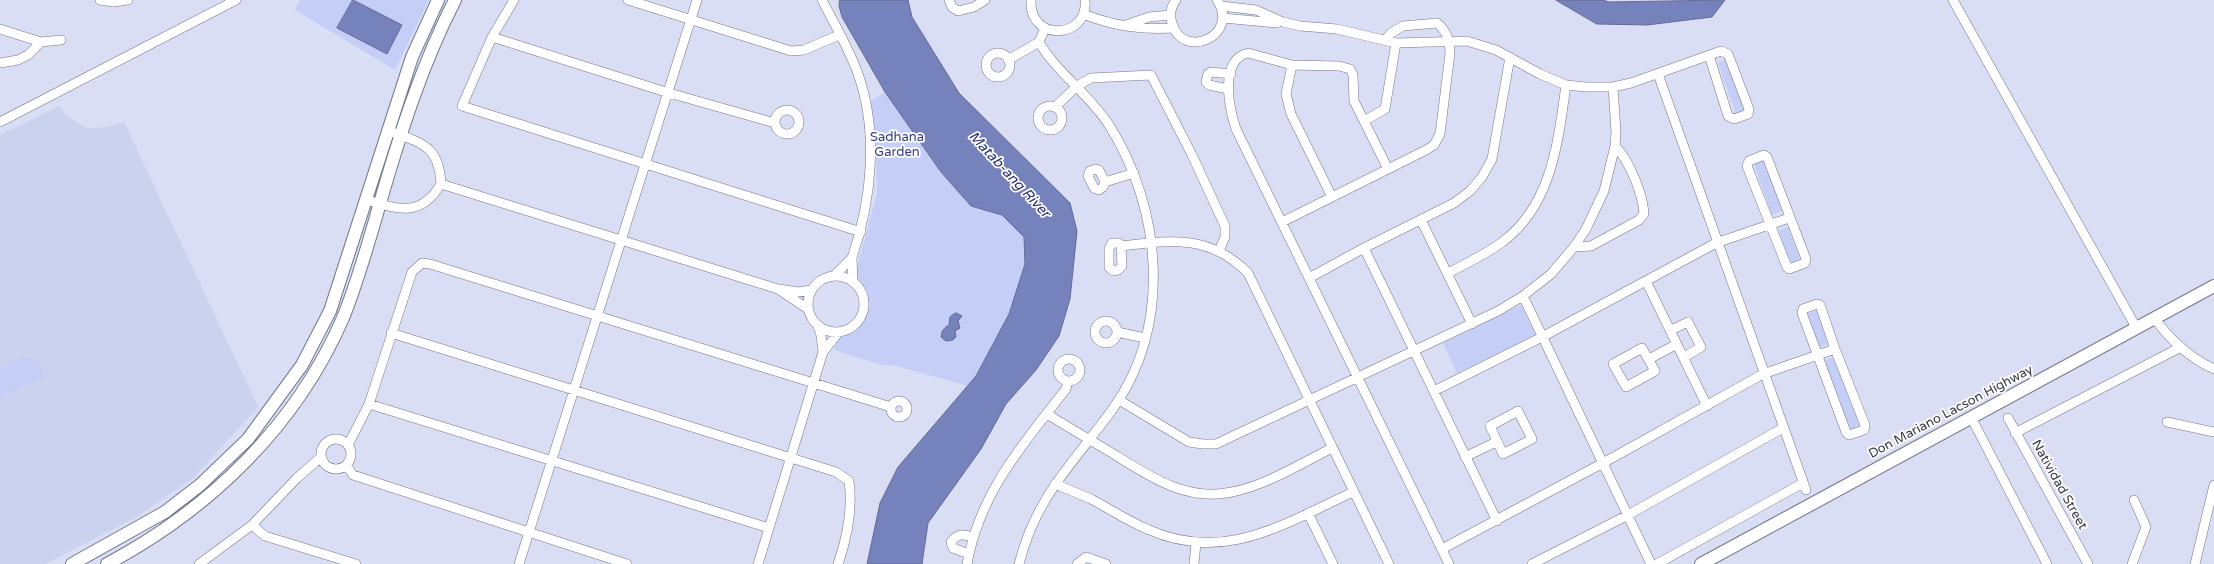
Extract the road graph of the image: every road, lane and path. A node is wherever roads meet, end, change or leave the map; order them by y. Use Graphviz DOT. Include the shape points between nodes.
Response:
graph roads {
  1 [pos="100,0"];
  2 [pos="128,0"];
  3 [pos="236,0"];
  4 [pos="438,0"];
  5 [pos="455,0"];
  6 [pos="514,0"];
  7 [pos="628,0"];
  8 [pos="697,0"];
  9 [pos="822,0"];
  10 [pos="949,0"];
  11 [pos="985,0"];
  12 [pos="1021,0"];
  13 [pos="1031,0"];
  14 [pos="1085,0"];
  15 [pos="1952,0"];
  16 [pos="1174,1"];
  17 [pos="1219,3"];
  18 [pos="1083,14"];
  19 [pos="1171,15"];
  20 [pos="1223,18"];
  21 [pos="690,20"];
  22 [pos="1283,22"];
  23 [pos="1126,25"];
  24 [pos="1045,28"];
  25 [pos="1174,28"];
  26 [pos="0,29"];
  27 [pos="839,35"];
  28 [pos="492,37"];
  29 [pos="61,40"];
  30 [pos="1385,40"];
  31 [pos="1449,40"];
  32 [pos="41,42"];
  33 [pos="1039,42"];
  34 [pos="1396,44"];
  35 [pos="1709,55"];
  36 [pos="1510,57"];
  37 [pos="1008,60"];
  38 [pos="0,63"];
  39 [pos="1292,65"];
  40 [pos="1231,74"];
  41 [pos="1658,74"];
  42 [pos="1566,85"];
  43 [pos="1077,86"];
  44 [pos="1613,87"];
  45 [pos="1228,89"];
  46 [pos="669,93"];
  47 [pos="1054,107"];
  48 [pos="1364,121"];
  49 [pos="0,122"];
  50 [pos="775,123"];
  51 [pos="388,131"];
  52 [pos="401,135"];
  53 [pos="1615,146"];
  54 [pos="646,163"];
  55 [pos="1388,169"];
  56 [pos="1134,173"];
  57 [pos="1105,182"];
  58 [pos="441,184"];
  59 [pos="1332,197"];
  60 [pos="367,200"];
  61 [pos="380,204"];
  62 [pos="1789,218"];
  63 [pos="1421,220"];
  64 [pos="1282,222"];
  65 [pos="1771,224"];
  66 [pos="861,232"];
  67 [pos="622,240"];
  68 [pos="1152,242"];
  69 [pos="1716,243"];
  70 [pos="1121,246"];
  71 [pos="1574,247"];
  72 [pos="1364,248"];
  73 [pos="1219,251"];
  74 [pos="852,258"];
  75 [pos="1448,273"];
  76 [pos="835,276"];
  77 [pos="1309,278"];
  78 [pos="1646,281"];
  79 [pos="853,282"];
  80 [pos="2214,286"];
  81 [pos="778,289"];
  82 [pos="811,290"];
  83 [pos="1523,296"];
  84 [pos="808,309"];
  85 [pos="597,317"];
  86 [pos="2155,319"];
  87 [pos="1472,324"];
  88 [pos="818,326"];
  89 [pos="2137,329"];
  90 [pos="1671,330"];
  91 [pos="840,332"];
  92 [pos="1117,332"];
  93 [pos="391,333"];
  94 [pos="1542,337"];
  95 [pos="1145,338"];
  96 [pos="1678,344"];
  97 [pos="313,345"];
  98 [pos="2181,347"];
  99 [pos="1834,349"];
  100 [pos="326,351"];
  101 [pos="1415,351"];
  102 [pos="823,352"];
  103 [pos="1818,355"];
  104 [pos="1684,357"];
  105 [pos="1649,359"];
  106 [pos="2214,369"];
  107 [pos="1763,374"];
  108 [pos="1356,378"];
  109 [pos="1068,381"];
  110 [pos="813,384"];
  111 [pos="574,389"];
  112 [pos="1434,391"];
  113 [pos="1119,400"];
  114 [pos="1309,401"];
  115 [pos="369,404"];
  116 [pos="1708,406"];
  117 [pos="891,407"];
  118 [pos="1047,414"];
  119 [pos="1971,417"];
  120 [pos="2008,418"];
  121 [pos="2167,422"];
  122 [pos="1783,428"];
  123 [pos="2214,432"];
  124 [pos="2015,433"];
  125 [pos="1089,439"];
  126 [pos="1496,442"];
  127 [pos="348,445"];
  128 [pos="1332,448"];
  129 [pos="791,456"];
  130 [pos="321,457"];
  131 [pos="1465,457"];
  132 [pos="552,460"];
  133 [pos="1603,463"];
  134 [pos="346,466"];
  135 [pos="1055,484"];
  136 [pos="2214,485"];
  137 [pos="1353,492"];
  138 [pos="2134,500"];
  139 [pos="1308,513"];
  140 [pos="1628,515"];
  141 [pos="1497,521"];
  142 [pos="252,525"];
  143 [pos="769,528"];
  144 [pos="529,534"];
  145 [pos="973,537"];
  146 [pos="112,543"];
  147 [pos="1196,543"];
  148 [pos="1442,549"];
  149 [pos="969,554"];
  150 [pos="120,557"];
  151 [pos="72,564"];
  152 [pos="107,564"];
  153 [pos="199,564"];
  154 [pos="356,564"];
  155 [pos="519,564"];
  156 [pos="627,564"];
  157 [pos="758,564"];
  158 [pos="838,564"];
  159 [pos="967,564"];
  160 [pos="1019,564"];
  161 [pos="1077,564"];
  162 [pos="1106,564"];
  163 [pos="1194,564"];
  164 [pos="1333,564"];
  165 [pos="1389,564"];
  166 [pos="1449,564"];
  167 [pos="1532,564"];
  168 [pos="1651,564"];
  169 [pos="1657,564"];
  170 [pos="1701,564"];
  171 [pos="2047,564"];
  172 [pos="2088,564"];
  173 [pos="2132,564"];
  174 [pos="2195,564"];
  1 -- 2 [label="street"];
  3 -- 49 [label="street"];
  4 -- 51 [label="street" via="412,57"];
  5 -- 52 [label="street" via="425,64"];
  6 -- 28 [label="street"];
  7 -- 21 [label="street"];
  8 -- 21 [label="street"];
  9 -- 27 [label="street"];
  10 -- 11 [label="street" via="952,7 958,11 974,7"];
  12 -- 13 [label="street"];
  13 -- 24 [label="street" via="1034,16"];
  14 -- 18 [label="street"];
  15 -- 89 [label="street"];
  16 -- 19 [label="street"];
  17 -- 20 [label="street"];
  17 -- 22 [label="street" via="1256,10"];
  18 -- 23 [label="street" via="1106,22"];
  18 -- 24 [label="street" via="1078,22 1067,29 1053,31"];
  19 -- 23 [label="street" via="1149,17"];
  19 -- 25 [label="street"];
  20 -- 22 [label="street"];
  20 -- 25 [label="street" via="1216,34 1202,42 1185,40"];
  21 -- 27 [label="street" via="790,51 804,50"];
  21 -- 46 [label="street"];
  22 -- 30 [label="street" via="1337,29"];
  23 -- 25 [label="street" via="1137,29"];
  24 -- 33 [label="street"];
  26 -- 32 [label="street"];
  27 -- 66 [label="street" via="857,70 864,95 870,136 867,204"];
  28 -- 46 [label="street"];
  28 -- 54 [label="street" via="462,106"];
  29 -- 32 [label="street"];
  30 -- 31 [label="street" via="1403,26 1437,22"];
  30 -- 34 [label="street"];
  31 -- 34 [label="street"];
  31 -- 36 [label="street" via="1484,45"];
  31 -- 55 [label="street" via="1450,53 1440,134 1434,145"];
  32 -- 38 [label="street" via="28,55 18,60"];
  33 -- 37 [label="street"];
  33 -- 43 [label="street" via="1050,60"];
  34 -- 48 [label="street" via="1385,108"];
  35 -- 35 [label="street" via="1721,51 1728,54 1749,110 1748,114 1734,119 1728,116"];
  35 -- 41 [label="street"];
  36 -- 42 [label="street"];
  36 -- 63 [label="street" via="1492,159 1470,191 1454,203"];
  39 -- 40 [label="street" via="1248,53 1241,55 1234,62"];
  39 -- 48 [label="street" via="1340,66 1350,69 1353,75 1352,94"];
  39 -- 59 [label="street" via="1286,94 1291,114"];
  40 -- 45 [label="street"];
  40 -- 45 [label="street" via="1211,72 1206,82"];
  41 -- 44 [label="street"];
  41 -- 69 [label="street"];
  42 -- 44 [label="street"];
  42 -- 75 [label="street" via="1551,172 1533,209 1502,242 1473,261"];
  43 -- 47 [label="street"];
  43 -- 56 [label="street" via="1109,125"];
  43 -- 73 [label="street" via="1100,76 1153,77 1225,226 1225,236"];
  44 -- 53 [label="street"];
  45 -- 64 [label="street" via="1227,99 1236,129"];
  46 -- 50 [label="street"];
  46 -- 54 [label="street"];
  48 -- 55 [label="street"];
  51 -- 52 [label="street"];
  51 -- 60 [label="street"];
  52 -- 58 [label="street" via="424,144 434,154 439,166"];
  52 -- 61 [label="street"];
  53 -- 71 [label="street" via="1604,191 1594,215"];
  53 -- 71 [label="street" via="1627,161 1644,214 1639,220 1591,246"];
  54 -- 66 [label="street"];
  54 -- 67 [label="street"];
  55 -- 59 [label="street"];
  56 -- 57 [label="street"];
  56 -- 68 [label="street" via="1144,203"];
  58 -- 61 [label="street" via="428,201 415,208 399,209"];
  58 -- 67 [label="street"];
  59 -- 64 [label="street"];
  60 -- 61 [label="street"];
  60 -- 97 [label="street" via="330,311"];
  61 -- 100 [label="street" via="343,317"];
  62 -- 65 [label="street"];
  62 -- 65 [label="street" via="1806,259 1805,263 1789,269"];
  62 -- 65 [label="street" via="1767,157 1764,155 1749,161 1746,166"];
  63 -- 72 [label="street"];
  63 -- 75 [label="street"];
  64 -- 77 [label="street"];
  65 -- 69 [label="street"];
  66 -- 74 [label="street"];
  67 -- 81 [label="street"];
  67 -- 85 [label="street"];
  68 -- 70 [label="street"];
  68 -- 73 [label="street" via="1186,241"];
  68 -- 95 [label="street" via="1154,288"];
  69 -- 78 [label="street"];
  69 -- 107 [label="street"];
  71 -- 83 [label="street" via="1551,274"];
  72 -- 77 [label="street"];
  72 -- 101 [label="street"];
  73 -- 114 [label="street" via="1236,261 1248,273"];
  74 -- 76 [label="street"];
  74 -- 79 [label="street"];
  75 -- 87 [label="street"];
  76 -- 79 [label="street" via="845,277"];
  76 -- 82 [label="street" via="822,280"];
  77 -- 108 [label="street"];
  78 -- 90 [label="street"];
  78 -- 94 [label="street"];
  79 -- 91 [label="street" via="863,295 863,311 854,325"];
  80 -- 86 [label="street, Don Mariano Lacson Highway"];
  81 -- 82 [label="street" via="799,292"];
  81 -- 84 [label="street"];
  82 -- 84 [label="street"];
  83 -- 87 [label="street"];
  83 -- 94 [label="street"];
  84 -- 88 [label="street" via="812,320"];
  85 -- 93 [label="street" via="422,263 412,272"];
  85 -- 110 [label="street"];
  85 -- 111 [label="street"];
  86 -- 89 [label="street, Don Mariano Lacson Highway"];
  86 -- 98 [label="street"];
  87 -- 101 [label="street"];
  88 -- 91 [label="street" via="829,332"];
  88 -- 102 [label="street"];
  89 -- 119 [label="street, Don Mariano Lacson Highway"];
  90 -- 96 [label="street"];
  90 -- 104 [label="street" via="1690,318 1705,349"];
  91 -- 102 [label="street"];
  92 -- 95 [label="street"];
  93 -- 111 [label="street"];
  93 -- 115 [label="street"];
  94 -- 112 [label="street"];
  94 -- 133 [label="street"];
  95 -- 113 [label="street" via="1133,376"];
  96 -- 104 [label="street"];
  96 -- 105 [label="street"];
  97 -- 100 [label="street"];
  97 -- 146 [label="street" via="302,365 258,426 222,465 165,512"];
  98 -- 106 [label="street" via="2194,359"];
  98 -- 124 [label="street"];
  99 -- 103 [label="street"];
  99 -- 103 [label="street" via="1820,305 1817,304 1801,311"];
  99 -- 103 [label="street" via="1865,425 1864,430 1847,434"];
  100 -- 150 [label="street" via="285,416 258,450 233,475 173,524"];
  101 -- 108 [label="street"];
  101 -- 112 [label="street"];
  102 -- 110 [label="street"];
  103 -- 107 [label="street"];
  104 -- 116 [label="street"];
  105 -- 105 [label="street" via="1642,348 1614,363 1625,386 1654,372"];
  107 -- 116 [label="street"];
  107 -- 122 [label="street"];
  108 -- 114 [label="street"];
  108 -- 148 [label="street"];
  109 -- 118 [label="street" via="1066,389"];
  110 -- 117 [label="street"];
  110 -- 129 [label="street"];
  111 -- 129 [label="street"];
  111 -- 132 [label="street"];
  112 -- 131 [label="street"];
  113 -- 114 [label="street" via="1188,442 1203,444 1216,444 1230,439"];
  113 -- 125 [label="street"];
  114 -- 128 [label="street"];
  115 -- 127 [label="street"];
  115 -- 132 [label="street"];
  116 -- 133 [label="street"];
  118 -- 125 [label="street"];
  118 -- 145 [label="street" via="1028,434 999,479"];
  119 -- 170 [label="street, Don Mariano Lacson Highway"];
  119 -- 171 [label="street"];
  120 -- 124 [label="street, Natividad Street"];
  121 -- 123 [label="street"];
  122 -- 140 [label="street"];
  122 -- 169 [label="street" via="1804,486"];
  124 -- 172 [label="street, Natividad Street"];
  125 -- 128 [label="street" via="1155,480 1190,493 1214,495 1254,486"];
  125 -- 135 [label="street"];
  126 -- 126 [label="street" via="1503,454 1532,441 1518,411 1490,426"];
  126 -- 131 [label="street"];
  127 -- 130 [label="street" via="339,440 329,442 323,448"];
  127 -- 134 [label="street" via="352,452"];
  128 -- 137 [label="street"];
  129 -- 143 [label="street"];
  129 -- 158 [label="street" via="836,472 849,481 848,528"];
  130 -- 134 [label="street" via="325,464 334,469"];
  130 -- 142 [label="street"];
  131 -- 141 [label="street"];
  132 -- 143 [label="street"];
  132 -- 144 [label="street"];
  133 -- 140 [label="street"];
  133 -- 141 [label="street"];
  134 -- 144 [label="street" via="353,475"];
  135 -- 147 [label="street" via="1090,499 1147,530 1168,538"];
  135 -- 160 [label="street" via="1032,524"];
  136 -- 174 [label="street"];
  137 -- 139 [label="street"];
  137 -- 165 [label="street"];
  138 -- 173 [label="street" via="2146,527"];
  139 -- 147 [label="street" via="1255,537 1218,543"];
  139 -- 164 [label="street"];
  140 -- 167 [label="street"];
  140 -- 168 [label="street"];
  141 -- 148 [label="street"];
  142 -- 153 [label="street"];
  142 -- 154 [label="street" via="265,536"];
  143 -- 157 [label="street"];
  144 -- 155 [label="street"];
  144 -- 156 [label="street"];
  145 -- 149 [label="street"];
  145 -- 149 [label="street" via="962,534 951,542 953,548"];
  146 -- 150 [label="street"];
  146 -- 151 [label="street"];
  147 -- 163 [label="street"];
  148 -- 166 [label="street"];
  149 -- 159 [label="street"];
  150 -- 152 [label="street"];
  161 -- 162 [label="street" via="1086,557"];
}
